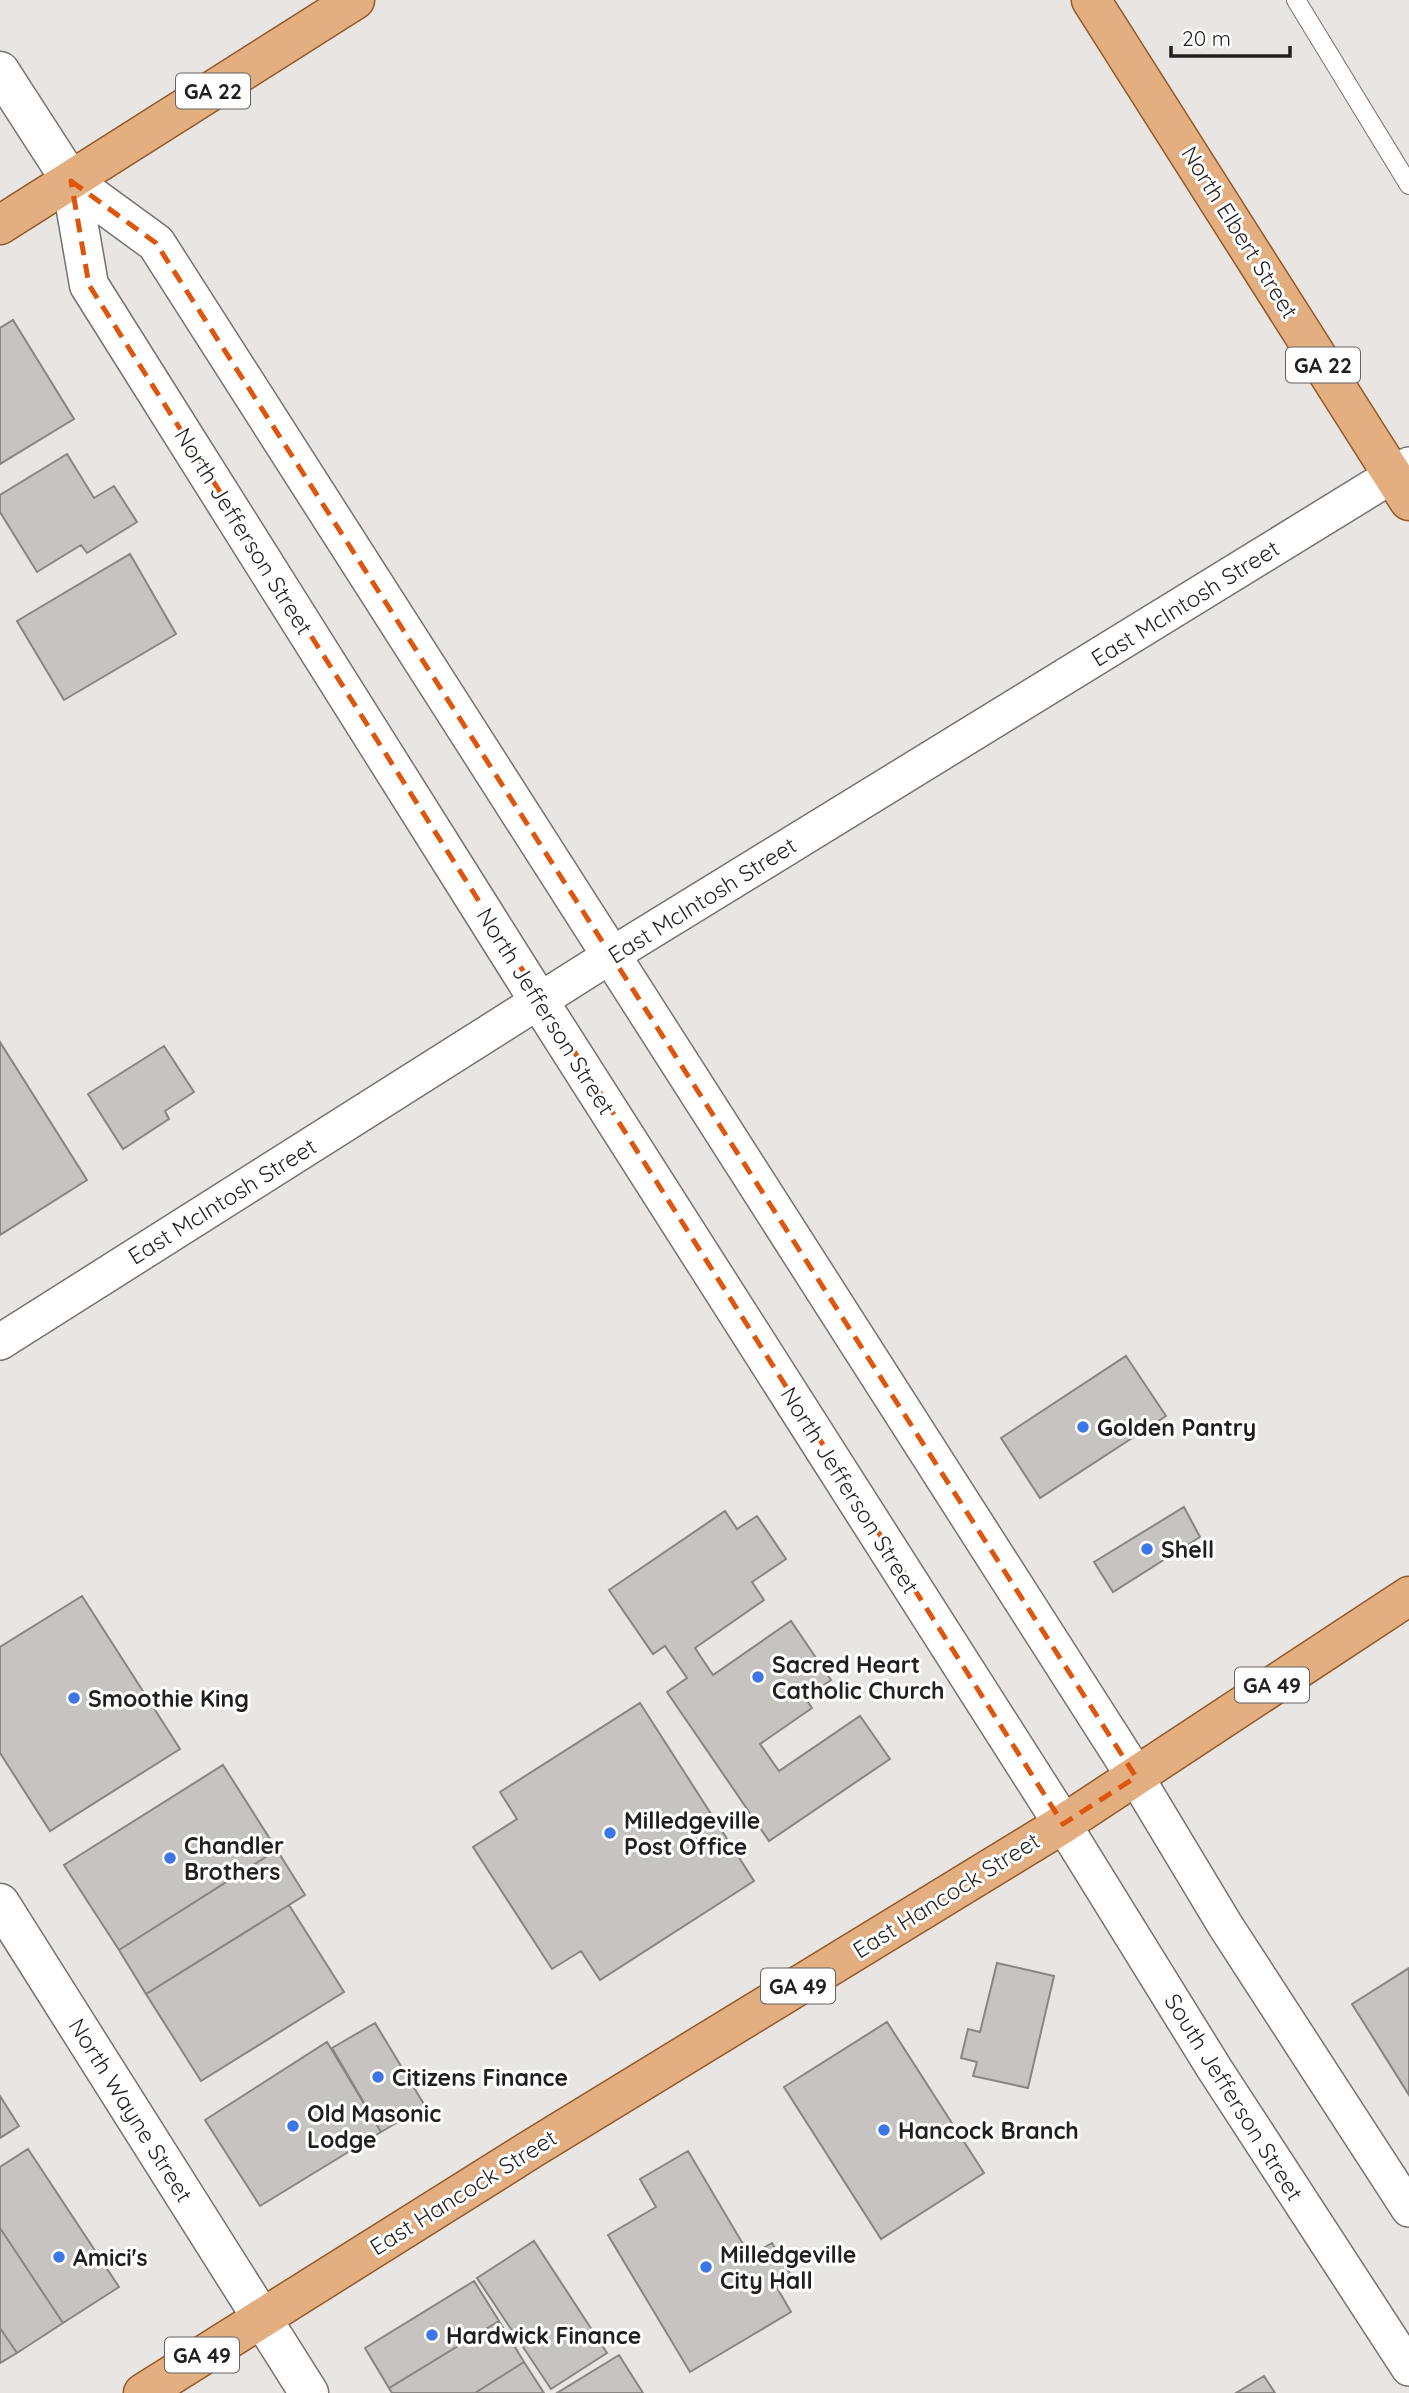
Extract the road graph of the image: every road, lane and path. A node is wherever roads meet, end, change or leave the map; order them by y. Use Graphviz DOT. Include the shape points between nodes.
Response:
graph roads {
  1 [pos="355,0"];
  2 [pos="1091,0"];
  3 [pos="1296,0"];
  4 [pos="0,71"];
  5 [pos="71,181"];
  6 [pos="1409,185"];
  7 [pos="0,225"];
  8 [pos="1404,480"];
  9 [pos="611,956"];
  10 [pos="539,1000"];
  11 [pos="0,1342"];
  12 [pos="1409,1595"];
  13 [pos="1136,1777"];
  14 [pos="1063,1824"];
  15 [pos="0,1903"];
  16 [pos="1409,2209"];
  17 [pos="262,2318"];
  18 [pos="1409,2368"];
  19 [pos="143,2393"];
  20 [pos="309,2393"];
  1 -- 5 [label="main road, GA 22"];
  2 -- 8 [label="main road, North Elbert Street / GA 22"];
  3 -- 6 [label="lane"];
  4 -- 5 [label="main road, North Jefferson Street"];
  5 -- 7 [label="main road, GA 22"];
  5 -- 9 [label="main road, North Jefferson Street" via="156,243"];
  5 -- 10 [label="main road, North Jefferson Street" via="89,285"];
  8 -- 9 [label="street, East McIntosh Street"];
  9 -- 10 [label="street, East McIntosh Street"];
  9 -- 13 [label="main road, North Jefferson Street"];
  10 -- 11 [label="street, East McIntosh Street"];
  10 -- 14 [label="main road, North Jefferson Street"];
  12 -- 13 [label="main road, East Hancock Street / GA 49"];
  13 -- 14 [label="main road, East Hancock Street / GA 49"];
  13 -- 16 [label="street"];
  14 -- 17 [label="main road, East Hancock Street / GA 49"];
  14 -- 18 [label="street, South Jefferson Street" via="1221,2080"];
  15 -- 17 [label="main road, North Wayne Street"];
  17 -- 19 [label="main road, GA 49"];
  17 -- 20 [label="main road, North Wayne Street"];
}
